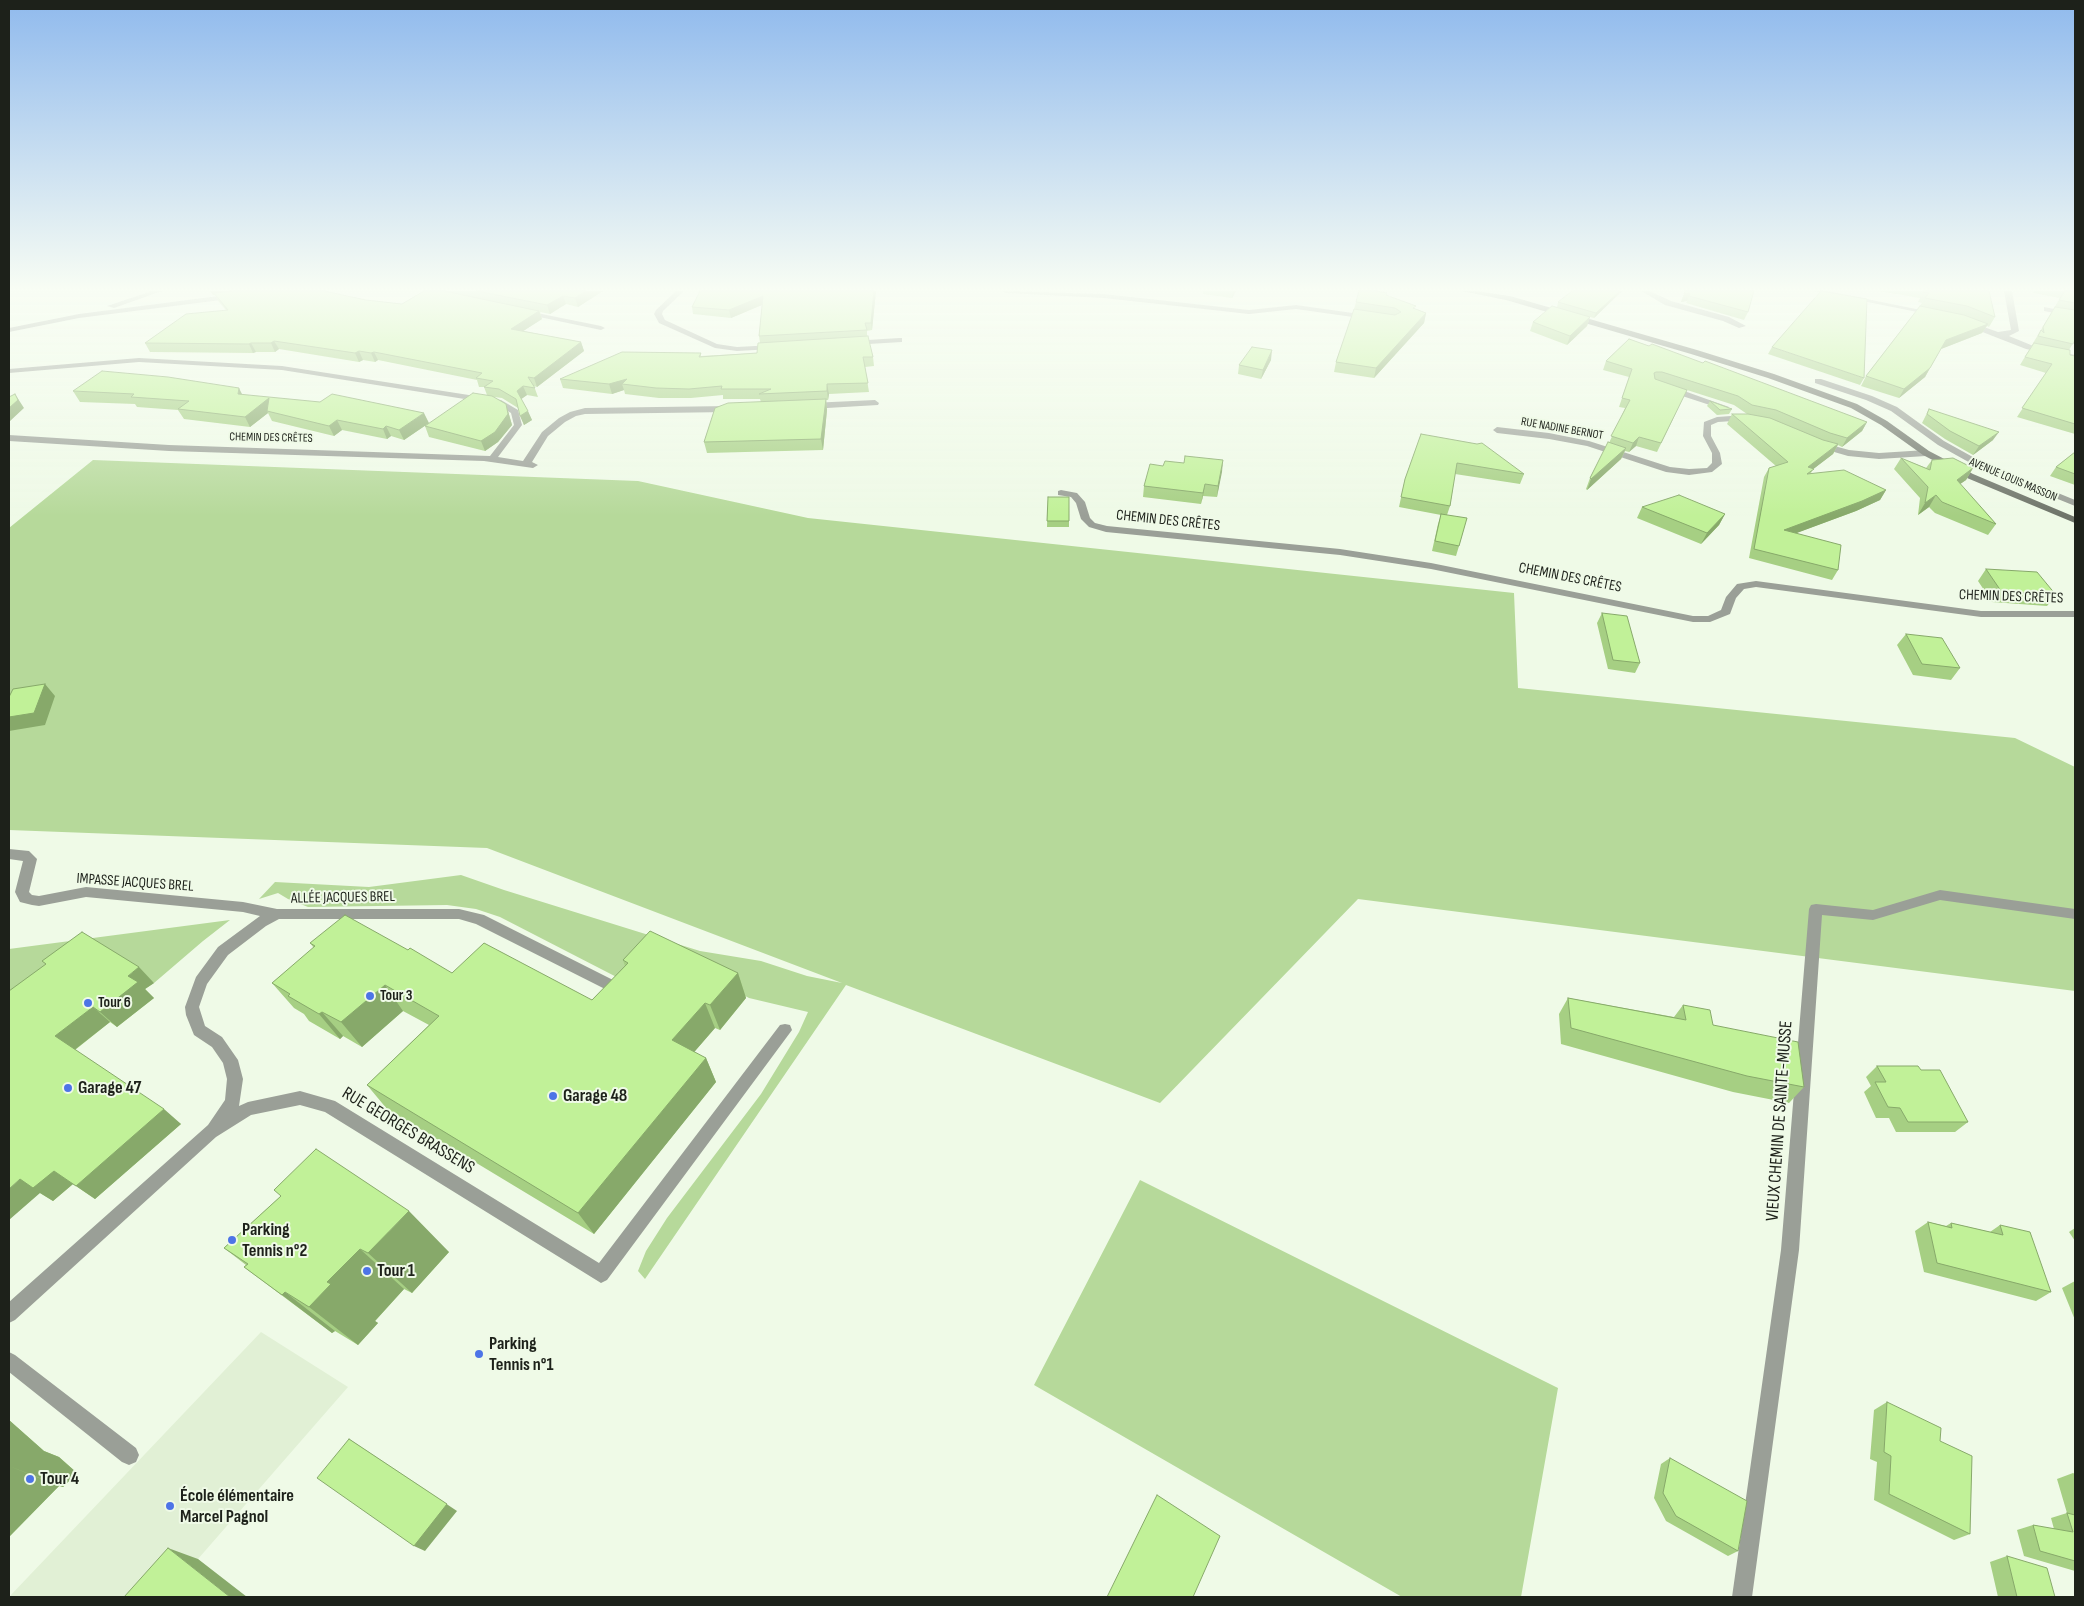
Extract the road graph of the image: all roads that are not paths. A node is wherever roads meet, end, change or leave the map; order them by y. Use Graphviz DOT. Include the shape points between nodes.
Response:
graph roads {
  1 [pos="69,366"];
  2 [pos="238,366"];
  3 [pos="1737,366"];
  4 [pos="9,371"];
  5 [pos="1818,380"];
  6 [pos="1665,387"];
  7 [pos="875,403"];
  8 [pos="797,406"];
  9 [pos="739,409"];
  10 [pos="1497,430"];
  11 [pos="9,438"];
  12 [pos="1808,439"];
  13 [pos="1926,453"];
  14 [pos="492,460"];
  15 [pos="1061,493"];
  16 [pos="2075,503"];
  17 [pos="2075,520"];
  18 [pos="2075,614"];
  19 [pos="9,854"];
  20 [pos="277,914"];
  21 [pos="2075,914"];
  22 [pos="612,986"];
  23 [pos="785,1030"];
  24 [pos="210,1132"];
  25 [pos="9,1314"];
  26 [pos="9,1361"];
  27 [pos="129,1455"];
  28 [pos="1742,1597"];
  1 -- 4 [label="street"];
  2 -- 14 [label="street" via="368,381 498,402 515,412 518,425"];
  3 -- 13 [label="street, AVENUE LOUIS MASSON" via="1854,406"];
  5 -- 16 [label="street, AVENUE LOUIS MASSON" via="1894,409 1941,443 1977,463"];
  6 -- 10 [label="street, RUE NADINE BERNOT" via="1748,418 1717,420 1707,424 1707,436 1716,452 1717,464 1709,470 1669,470 1589,444"];
  7 -- 8 [label="street"];
  9 -- 14 [label="street, CHEMIN DES CRÊTES" via="585,411 562,420 545,434 530,465"];
  11 -- 14 [label="street, CHEMIN DES CRÊTES" via="169,448"];
  12 -- 13 [label="street" via="1848,453 1879,456"];
  13 -- 17 [label="street, AVENUE LOUIS MASSON" via="1970,476"];
  15 -- 18 [label="street, CHEMIN DES CRÊTES" via="1074,495 1086,519 1092,525 1106,529 1349,554 1432,566 1693,619 1710,619 1726,612 1731,597 1741,586 1756,584 1981,614"];
  19 -- 20 [label="street, IMPASSE JACQUES BREL" via="24,855 30,859 22,892 25,898 32,900 86,892 243,907"];
  20 -- 22 [label="street, ALLÉE JACQUES BREL" via="459,914 479,919"];
  20 -- 24 [label="street, ALLÉE JACQUES BREL" via="223,951 201,981 194,1000 193,1015 199,1030 217,1042 230,1060 235,1080 233,1102"];
  21 -- 28 [label="street, VIEUX CHEMIN DE SAINTE-MUSSE" via="1940,895 1873,915 1816,909 1790,1250"];
  23 -- 24 [label="street, RUE GEORGES BRASSENS" via="601,1274 328,1106 300,1098 276,1102 248,1109"];
  24 -- 25 [label="street, RUE GEORGES BRASSENS"];
  26 -- 27 [label="street"];
}
